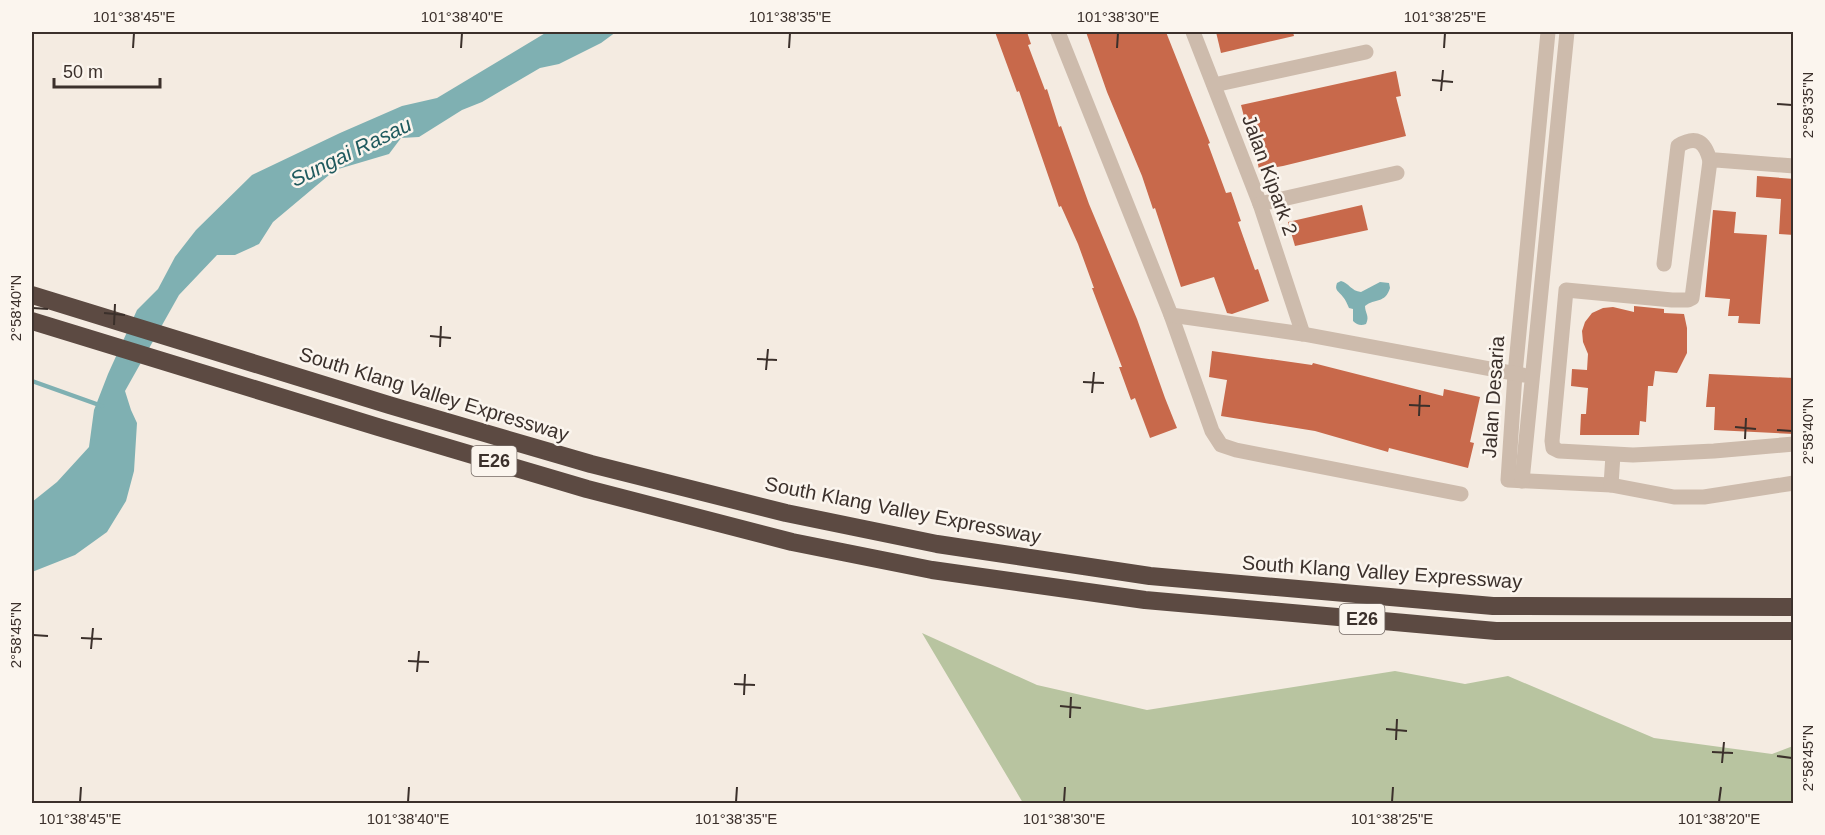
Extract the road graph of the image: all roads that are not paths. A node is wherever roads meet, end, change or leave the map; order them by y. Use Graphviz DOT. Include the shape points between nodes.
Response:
graph roads {
  1 [pos="1058,32"];
  2 [pos="1193,32"];
  3 [pos="1548,32"];
  4 [pos="1567,32"];
  5 [pos="1366,52"];
  6 [pos="1214,85"];
  7 [pos="1710,161"];
  8 [pos="1794,166"];
  9 [pos="1397,173"];
  10 [pos="1260,204"];
  11 [pos="1664,264"];
  12 [pos="1542,288"];
  13 [pos="1566,290"];
  14 [pos="32,295"];
  15 [pos="1171,315"];
  16 [pos="32,321"];
  17 [pos="1303,334"];
  18 [pos="1515,374"];
  19 [pos="1532,376"];
  20 [pos="1794,444"];
  21 [pos="1613,455"];
  22 [pos="1522,481"];
  23 [pos="1794,483"];
  24 [pos="1611,484"];
  25 [pos="1461,494"];
  26 [pos="1794,607"];
  27 [pos="1794,631"];
  1 -- 15 [label="street"];
  2 -- 6 [label="street, Jalan Kipark 2"];
  3 -- 18 [label="street, Jalan Desaria"];
  4 -- 12 [label="street, Jalan Desaria"];
  5 -- 6 [label="street"];
  6 -- 10 [label="street, Jalan Kipark 2"];
  7 -- 8 [label="street"];
  7 -- 11 [label="street" via="1701,142 1688,140 1678,146"];
  7 -- 13 [label="street" via="1692,298 1672,300"];
  9 -- 10 [label="street"];
  10 -- 17 [label="street, Jalan Kipark 2"];
  12 -- 13 [label="street"];
  12 -- 19 [label="street, Jalan Desaria"];
  13 -- 21 [label="street" via="1553,448"];
  14 -- 26 [label="highway, South Klang Valley Expressway / E26" via="591,464 786,513 937,544 1150,576 1493,606"];
  15 -- 17 [label="street"];
  15 -- 25 [label="street" via="1212,431 1221,445"];
  16 -- 27 [label="highway, E26" via="587,489 792,542 932,570 1145,600 1496,631"];
  17 -- 18 [label="street"];
  18 -- 19 [label="street"];
  18 -- 22 [label="street, Jalan Desaria" via="1508,480"];
  19 -- 22 [label="street, Jalan Desaria"];
  20 -- 21 [label="street"];
  21 -- 24 [label="street"];
  22 -- 24 [label="street"];
  23 -- 24 [label="street" via="1704,497 1674,497"];
}
